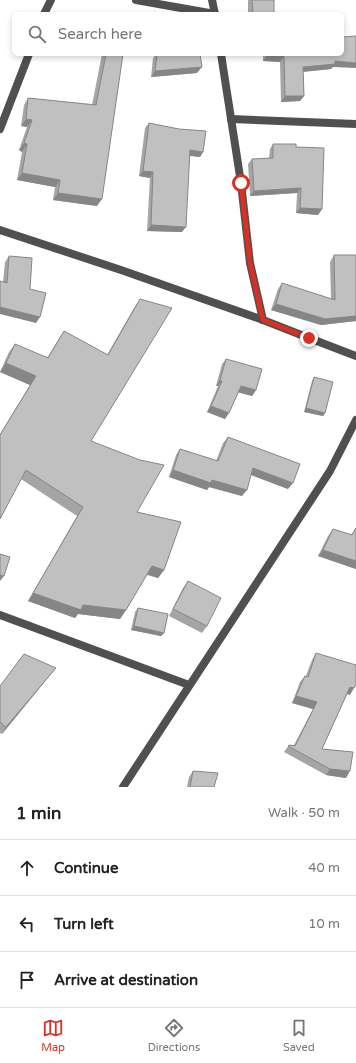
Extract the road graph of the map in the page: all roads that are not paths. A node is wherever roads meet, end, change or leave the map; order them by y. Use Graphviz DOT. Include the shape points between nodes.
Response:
graph roads {
  1 [pos="51,0"];
  2 [pos="136,0"];
  3 [pos="212,0"];
  4 [pos="45,12"];
  5 [pos="203,12"];
  6 [pos="214,12"];
  7 [pos="28,56"];
  8 [pos="221,56"];
  9 [pos="231,119"];
  10 [pos="356,124"];
  11 [pos="0,129"];
  12 [pos="0,230"];
  13 [pos="263,320"];
  14 [pos="356,356"];
  15 [pos="356,420"];
  16 [pos="0,615"];
  17 [pos="189,684"];
  18 [pos="123,787"];
  1 -- 4 [label="street"];
  2 -- 5 [label="street"];
  3 -- 6 [label="street"];
  7 -- 11 [label="street"];
  8 -- 9 [label="street"];
  9 -- 10 [label="street"];
  9 -- 13 [label="street" via="250,263"];
  12 -- 13 [label="street"];
  13 -- 14 [label="street"];
  15 -- 17 [label="street" via="330,471"];
  16 -- 17 [label="street"];
  17 -- 18 [label="street"];
}
